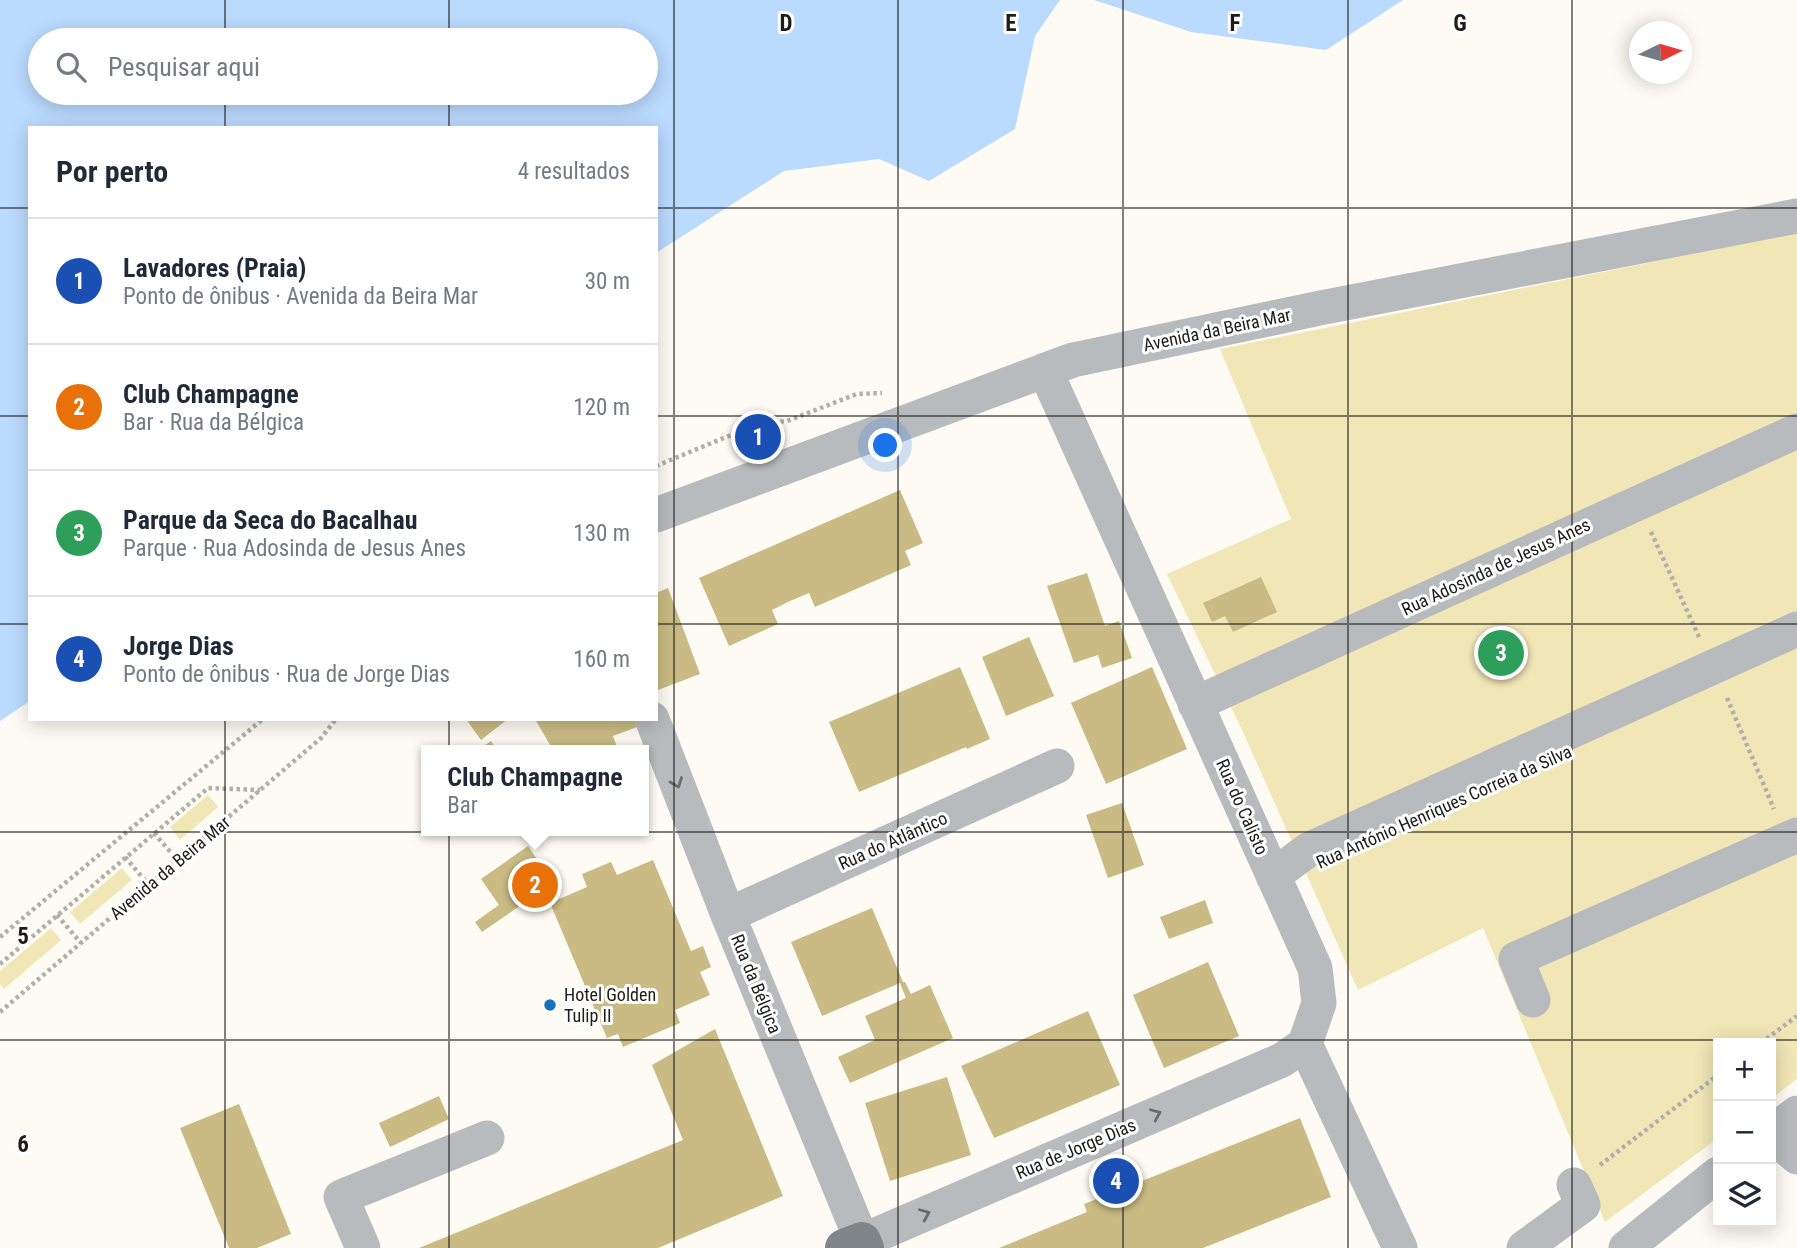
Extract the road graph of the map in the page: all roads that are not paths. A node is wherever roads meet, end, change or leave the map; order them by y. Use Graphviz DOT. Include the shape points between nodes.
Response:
graph roads {
  1 [pos="1797,216"];
  2 [pos="1045,370"];
  3 [pos="1797,430"];
  4 [pos="658,514"];
  5 [pos="1797,629"];
  6 [pos="1797,648"];
  7 [pos="1195,705"];
  8 [pos="653,721"];
  9 [pos="1057,766"];
  10 [pos="1797,835"];
  11 [pos="1273,876"];
  12 [pos="728,915"];
  13 [pos="1533,1000"];
  14 [pos="1305,1044"];
  15 [pos="1797,1113"];
  16 [pos="1776,1129"];
  17 [pos="487,1138"];
  18 [pos="1776,1138"];
  19 [pos="1797,1157"];
  20 [pos="1713,1178"];
  21 [pos="1574,1185"];
  22 [pos="857,1245"];
  23 [pos="363,1248"];
  24 [pos="1400,1248"];
  25 [pos="1524,1248"];
  26 [pos="1626,1248"];
  1 -- 2 [label="street, Avenida da Beira Mar" via="1320,308 1073,360"];
  2 -- 4 [label="street, Avenida da Beira Mar"];
  2 -- 7 [label="street, Rua do Calisto"];
  3 -- 7 [label="street, Rua Adosinda de Jesus Anes"];
  5 -- 11 [label="street, Rua António Henriques Correia da Silva" via="1308,850"];
  6 -- 11 [label="street, Rua António Henriques Correia da Silva" via="1315,866"];
  7 -- 11 [label="street, Rua do Calisto"];
  8 -- 12 [label="street, Rua da Bélgica, one-way"];
  9 -- 12 [label="street, Rua do Atlântico"];
  10 -- 13 [label="street" via="1516,959"];
  11 -- 14 [label="street, Rua do Calisto" via="1315,968 1319,1003"];
  12 -- 22 [label="street, Rua da Bélgica"];
  22 -- 14 [label="street, Rua de Jorge Dias, one-way" via="1282,1060"];
  14 -- 24 [label="street"];
  15 -- 16 [label="street"];
  17 -- 23 [label="street" via="341,1197"];
  18 -- 19 [label="street"];
  20 -- 26 [label="street"];
  21 -- 25 [label="street" via="1583,1205"];
}
